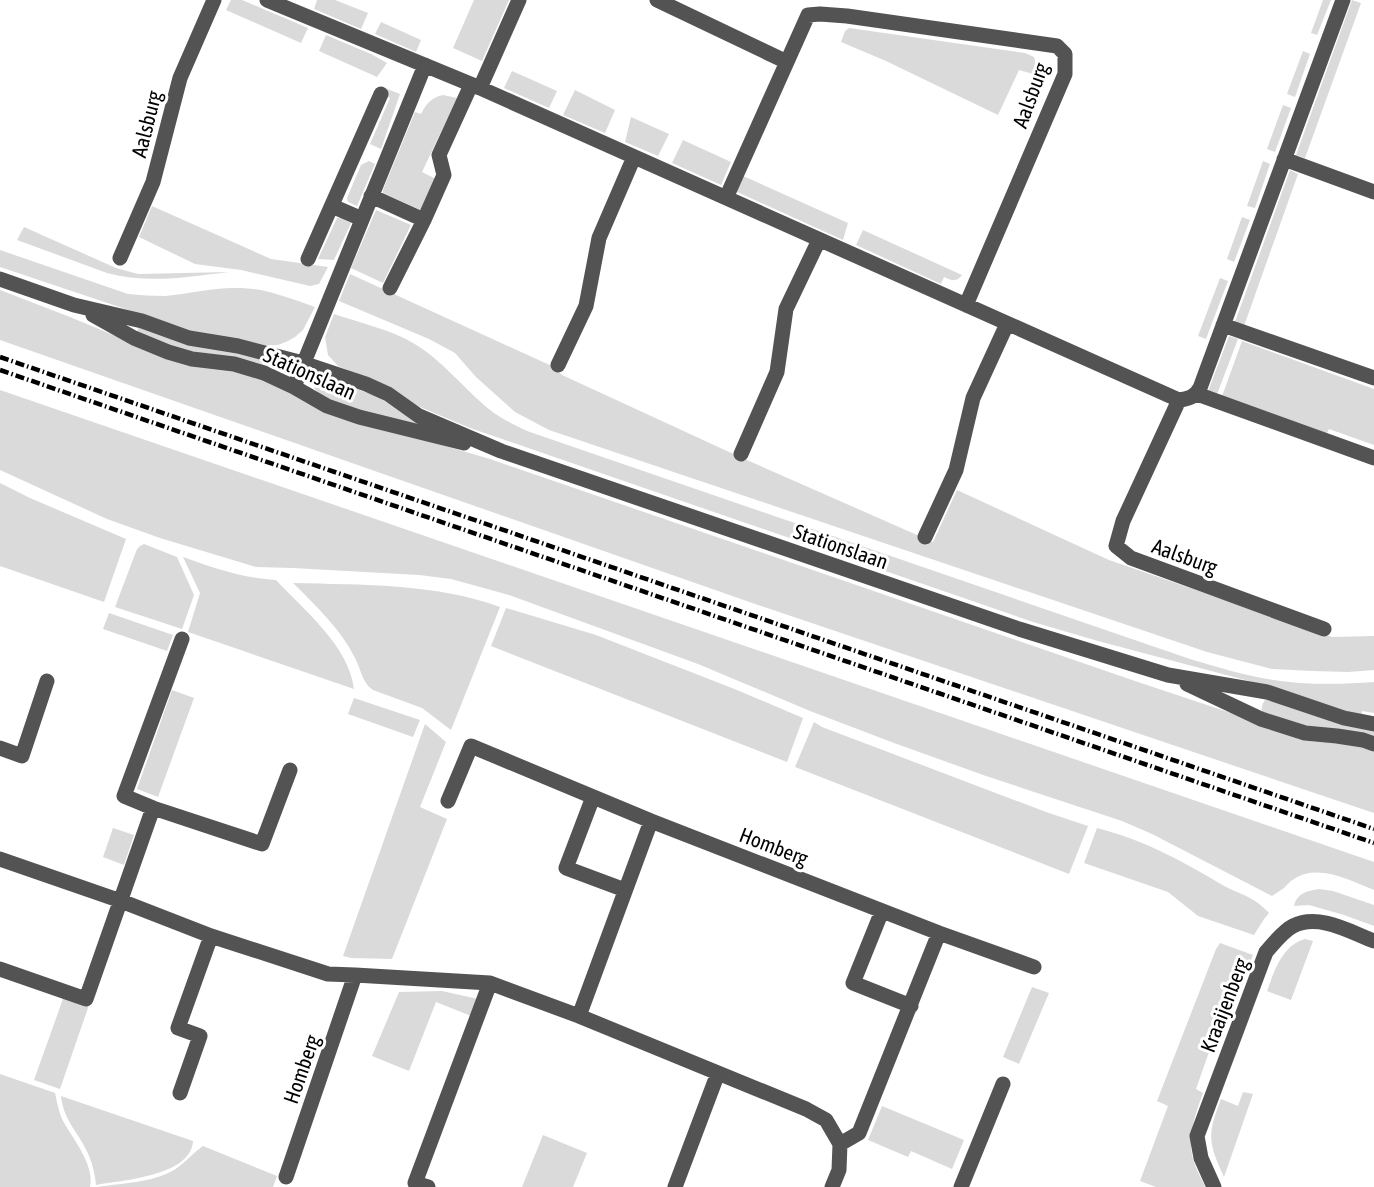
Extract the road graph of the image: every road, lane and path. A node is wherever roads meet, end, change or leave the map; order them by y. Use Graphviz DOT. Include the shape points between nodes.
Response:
graph roads {
  1 [pos="214,0"];
  2 [pos="267,0"];
  3 [pos="519,0"];
  4 [pos="1343,0"];
  5 [pos="660,1"];
  6 [pos="787,62"];
  7 [pos="424,65"];
  8 [pos="475,86"];
  9 [pos="381,94"];
  10 [pos="634,157"];
  11 [pos="1284,159"];
  12 [pos="1374,192"];
  13 [pos="371,196"];
  14 [pos="726,198"];
  15 [pos="332,206"];
  16 [pos="362,219"];
  17 [pos="424,220"];
  18 [pos="819,240"];
  19 [pos="120,258"];
  20 [pos="308,259"];
  21 [pos="0,279"];
  22 [pos="390,288"];
  23 [pos="74,305"];
  24 [pos="966,305"];
  25 [pos="1007,324"];
  26 [pos="1223,325"];
  27 [pos="303,363"];
  28 [pos="558,365"];
  29 [pos="1374,378"];
  30 [pos="294,387"];
  31 [pos="1197,394"];
  32 [pos="1179,400"];
  33 [pos="501,451"];
  34 [pos="741,454"];
  35 [pos="1374,458"];
  36 [pos="925,537"];
  37 [pos="1324,629"];
  38 [pos="182,639"];
  39 [pos="1168,675"];
  40 [pos="47,681"];
  41 [pos="1374,724"];
  42 [pos="1374,744"];
  43 [pos="0,748"];
  44 [pos="290,770"];
  45 [pos="593,797"];
  46 [pos="448,801"];
  47 [pos="153,808"];
  48 [pos="651,821"];
  49 [pos="0,859"];
  50 [pos="625,890"];
  51 [pos="121,901"];
  52 [pos="882,911"];
  53 [pos="939,933"];
  54 [pos="211,936"];
  55 [pos="1374,941"];
  56 [pos="1034,967"];
  57 [pos="0,969"];
  58 [pos="355,975"];
  59 [pos="490,983"];
  60 [pos="911,1006"];
  61 [pos="579,1016"];
  62 [pos="718,1073"];
  63 [pos="1003,1084"];
  64 [pos="180,1093"];
  65 [pos="840,1144"];
  66 [pos="286,1177"];
  67 [pos="428,1187"];
  68 [pos="675,1187"];
  69 [pos="832,1187"];
  70 [pos="961,1187"];
  71 [pos="1214,1187"];
  1 -- 19 [label="street, Aalsburg" via="180,78 153,182"];
  2 -- 7 [label="street"];
  3 -- 8 [label="street"];
  4 -- 11 [label="street"];
  5 -- 6 [label="street"];
  6 -- 14 [label="street, Aalsburg"];
  6 -- 24 [label="street, Aalsburg" via="808,15 820,14 1057,46 1065,54 1065,74"];
  7 -- 8 [label="street"];
  7 -- 13 [label="street"];
  8 -- 10 [label="street"];
  8 -- 17 [label="street" via="439,155 444,175"];
  9 -- 15 [label="street"];
  10 -- 14 [label="street"];
  10 -- 28 [label="street" via="599,238 586,306"];
  11 -- 12 [label="street"];
  11 -- 26 [label="street"];
  13 -- 16 [label="street"];
  13 -- 17 [label="street"];
  14 -- 18 [label="street"];
  15 -- 16 [label="street"];
  15 -- 20 [label="street"];
  16 -- 27 [label="street"];
  17 -- 22 [label="street"];
  18 -- 24 [label="street"];
  18 -- 34 [label="street" via="786,309 777,372"];
  21 -- 23 [label="street, Stationslaan"];
  23 -- 27 [label="street, Stationslaan" via="142,321 189,338"];
  23 -- 30 [label="street, Stationslaan" via="168,352 234,364"];
  24 -- 25 [label="street"];
  25 -- 32 [label="street"];
  25 -- 36 [label="street" via="974,398 956,471"];
  26 -- 29 [label="street"];
  26 -- 31 [label="street"];
  27 -- 30 [label="street"];
  27 -- 33 [label="street, Stationslaan" via="366,384 419,416"];
  30 -- 33 [label="street, Stationslaan" via="327,406 359,417"];
  31 -- 32 [label="street"];
  31 -- 35 [label="street"];
  32 -- 37 [label="street, Aalsburg" via="1123,521 1116,546 1131,558"];
  33 -- 39 [label="street, Stationslaan" via="1008,626"];
  38 -- 47 [label="street" via="124,796"];
  39 -- 41 [label="street, Stationslaan" via="1267,692"];
  39 -- 42 [label="street, Stationslaan" via="1261,719 1305,733"];
  40 -- 43 [label="street" via="22,756"];
  44 -- 47 [label="street" via="262,844"];
  45 -- 46 [label="street, Homberg" via="471,746"];
  45 -- 48 [label="street, Homberg"];
  45 -- 50 [label="street" via="566,868"];
  47 -- 51 [label="street"];
  48 -- 50 [label="street"];
  48 -- 52 [label="street, Homberg"];
  49 -- 51 [label="street"];
  50 -- 61 [label="street"];
  51 -- 54 [label="street"];
  51 -- 57 [label="street" via="86,999"];
  52 -- 53 [label="street, Homberg"];
  52 -- 60 [label="street" via="853,983"];
  53 -- 56 [label="street, Homberg"];
  53 -- 60 [label="street"];
  54 -- 58 [label="street" via="328,974"];
  54 -- 64 [label="street" via="178,1028 200,1036"];
  55 -- 71 [label="street, Kraaijenberg" via="1325,922 1309,922 1293,926 1266,952 1197,1136 1200,1158"];
  58 -- 59 [label="street"];
  58 -- 66 [label="street, Homberg"];
  59 -- 61 [label="street"];
  59 -- 67 [label="street" via="415,1183"];
  60 -- 65 [label="street" via="859,1133"];
  61 -- 62 [label="street"];
  62 -- 65 [label="street" via="826,1120"];
  62 -- 68 [label="street"];
  63 -- 70 [label="street"];
  65 -- 69 [label="street" via="839,1170"];
}
